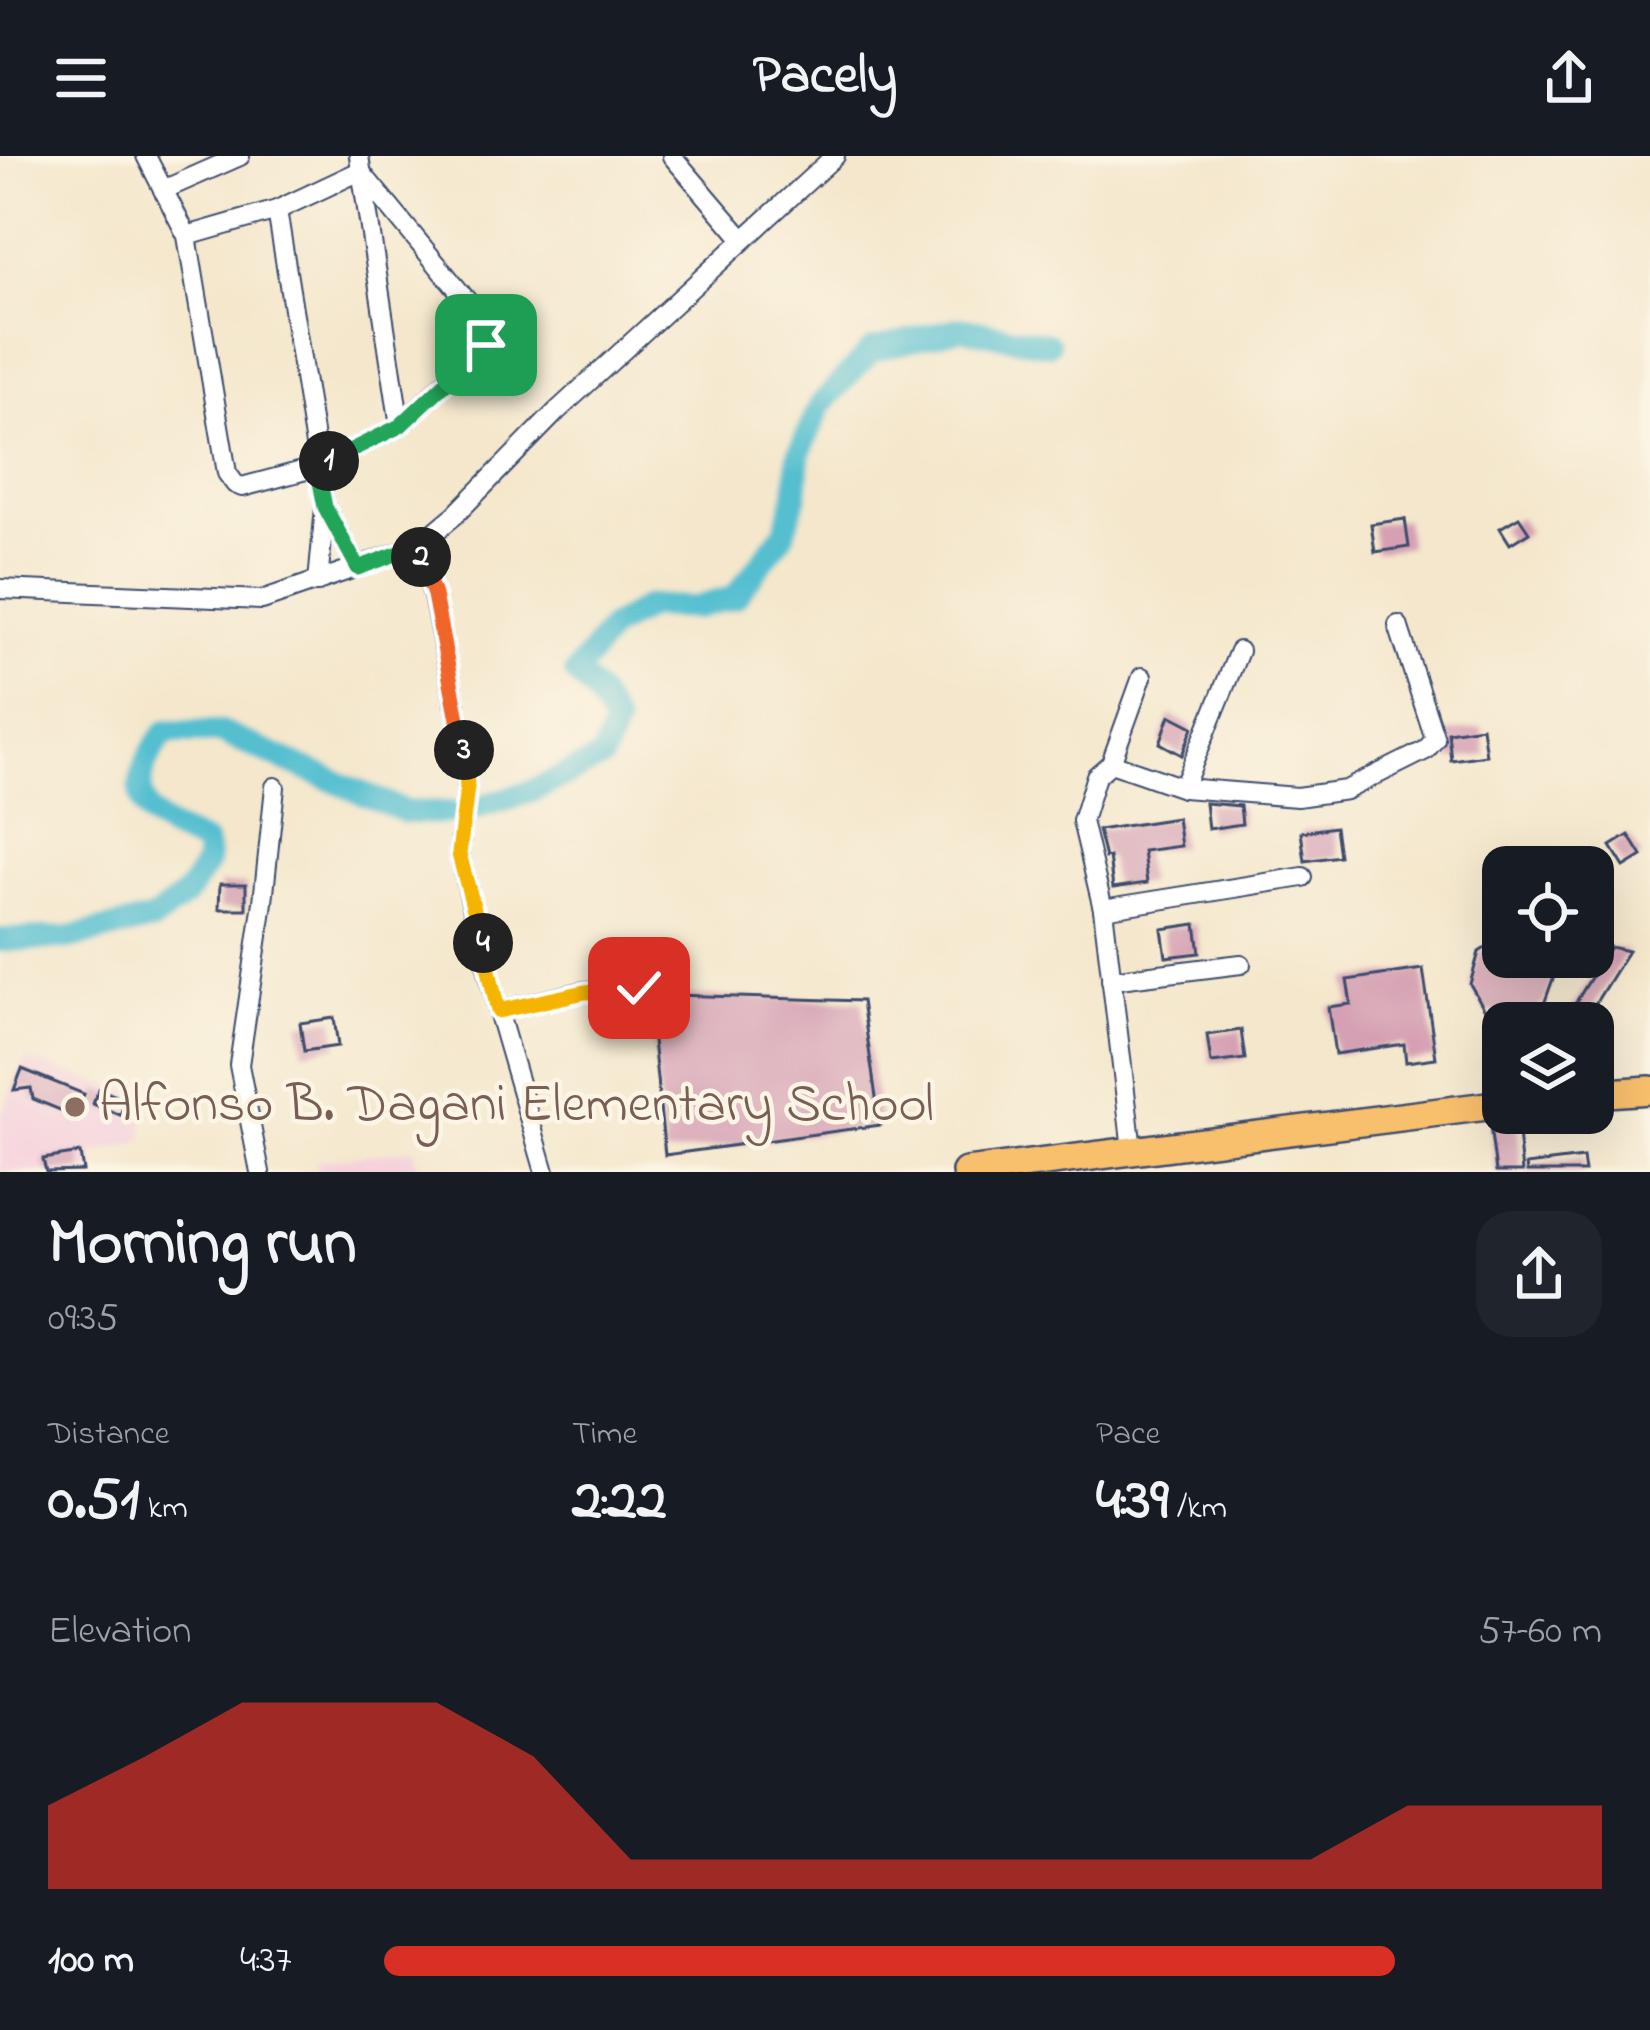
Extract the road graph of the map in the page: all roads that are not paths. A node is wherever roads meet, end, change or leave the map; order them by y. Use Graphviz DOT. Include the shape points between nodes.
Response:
graph roads {
  1 [pos="146,156"];
  2 [pos="240,156"];
  3 [pos="671,156"];
  4 [pos="835,156"];
  5 [pos="359,164"];
  6 [pos="163,190"];
  7 [pos="277,211"];
  8 [pos="187,236"];
  9 [pos="743,238"];
  10 [pos="400,426"];
  11 [pos="317,467"];
  12 [pos="325,507"];
  13 [pos="418,546"];
  14 [pos="358,568"];
  15 [pos="318,581"];
  16 [pos="0,589"];
  17 [pos="1398,625"];
  18 [pos="1239,650"];
  19 [pos="1142,677"];
  20 [pos="1111,764"];
  21 [pos="275,787"];
  22 [pos="1183,788"];
  23 [pos="1303,877"];
  24 [pos="1103,909"];
  25 [pos="1241,964"];
  26 [pos="1112,980"];
  27 [pos="663,988"];
  28 [pos="498,1011"];
  29 [pos="1650,1090"];
  30 [pos="1614,1093"];
  31 [pos="1482,1107"];
  32 [pos="1132,1149"];
  33 [pos="260,1172"];
  34 [pos="545,1172"];
  35 [pos="972,1172"];
  1 -- 6 [label="street"];
  2 -- 6 [label="street"];
  3 -- 9 [label="street"];
  4 -- 9 [label="street"];
  5 -- 7 [label="street"];
  5 -- 10 [label="street"];
  5 -- 10 [label="street" via="490,331 486,345"];
  6 -- 8 [label="street"];
  7 -- 8 [label="street"];
  7 -- 11 [label="street"];
  8 -- 11 [label="street" via="231,479 242,487"];
  9 -- 13 [label="street"];
  10 -- 11 [label="street"];
  11 -- 12 [label="street"];
  12 -- 14 [label="street"];
  12 -- 15 [label="street"];
  13 -- 14 [label="street"];
  13 -- 28 [label="street" via="464,749 459,854"];
  14 -- 15 [label="street"];
  15 -- 16 [label="street" via="246,602"];
  17 -- 22 [label="street" via="1434,734 1426,750 1324,796"];
  18 -- 22 [label="street"];
  19 -- 20 [label="street"];
  20 -- 22 [label="street"];
  20 -- 24 [label="street" via="1096,776 1082,821"];
  21 -- 33 [label="street" via="239,1065"];
  23 -- 24 [label="street"];
  24 -- 26 [label="street"];
  25 -- 26 [label="street"];
  26 -- 32 [label="street"];
  27 -- 28 [label="street" via="585,992"];
  28 -- 34 [label="street"];
  29 -- 30 [label="highway"];
  31 -- 32 [label="highway"];
  32 -- 35 [label="highway"];
}
